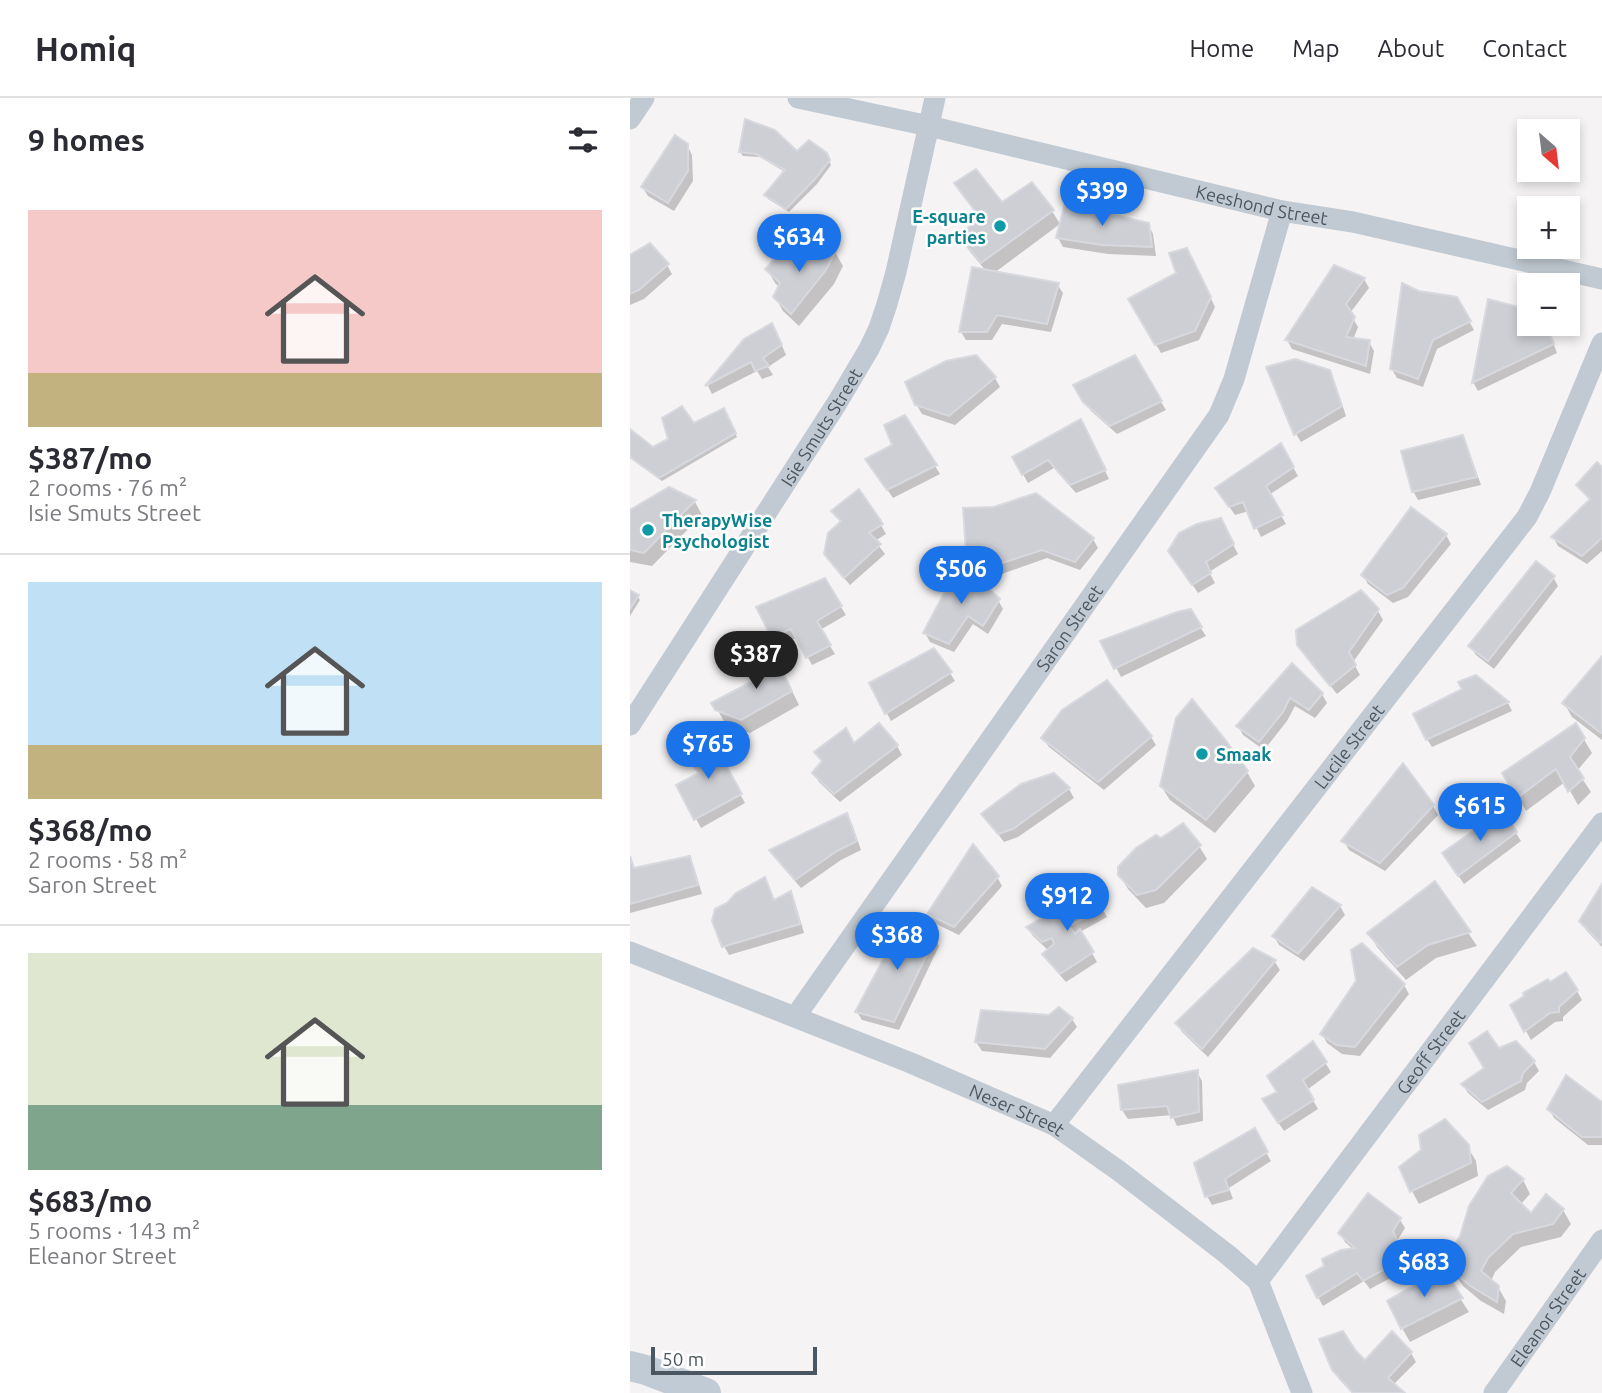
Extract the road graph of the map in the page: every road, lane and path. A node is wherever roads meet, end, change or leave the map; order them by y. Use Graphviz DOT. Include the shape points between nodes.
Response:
graph roads {
  1 [pos="644,98"];
  2 [pos="798,98"];
  3 [pos="935,98"];
  4 [pos="630,119"];
  5 [pos="929,126"];
  6 [pos="1282,211"];
  7 [pos="1602,279"];
  8 [pos="1602,342"];
  9 [pos="630,725"];
  10 [pos="1602,823"];
  11 [pos="630,952"];
  12 [pos="795,1017"];
  13 [pos="1054,1125"];
  14 [pos="1602,1240"];
  15 [pos="1258,1281"];
  16 [pos="630,1366"];
  17 [pos="706,1393"];
  18 [pos="1302,1393"];
  19 [pos="1494,1393"];
  1 -- 4 [label="street"];
  2 -- 5 [label="street, Keeshond Street"];
  3 -- 5 [label="street, Isie Smuts Street"];
  5 -- 6 [label="street, Keeshond Street"];
  5 -- 9 [label="street, Isie Smuts Street" via="897,272 869,349"];
  6 -- 7 [label="street, Keeshond Street" via="1353,222"];
  6 -- 12 [label="street, Saron Street" via="1234,379 1219,415"];
  8 -- 13 [label="street, Lucile Street" via="1527,517"];
  10 -- 15 [label="street, Geoff Street"];
  11 -- 12 [label="street, Neser Street"];
  12 -- 13 [label="street, Neser Street"];
  13 -- 15 [label="street, Neser Street"];
  14 -- 19 [label="street, Eleanor Street"];
  15 -- 18 [label="street, Neser Street"];
  16 -- 17 [label="street"];
}
